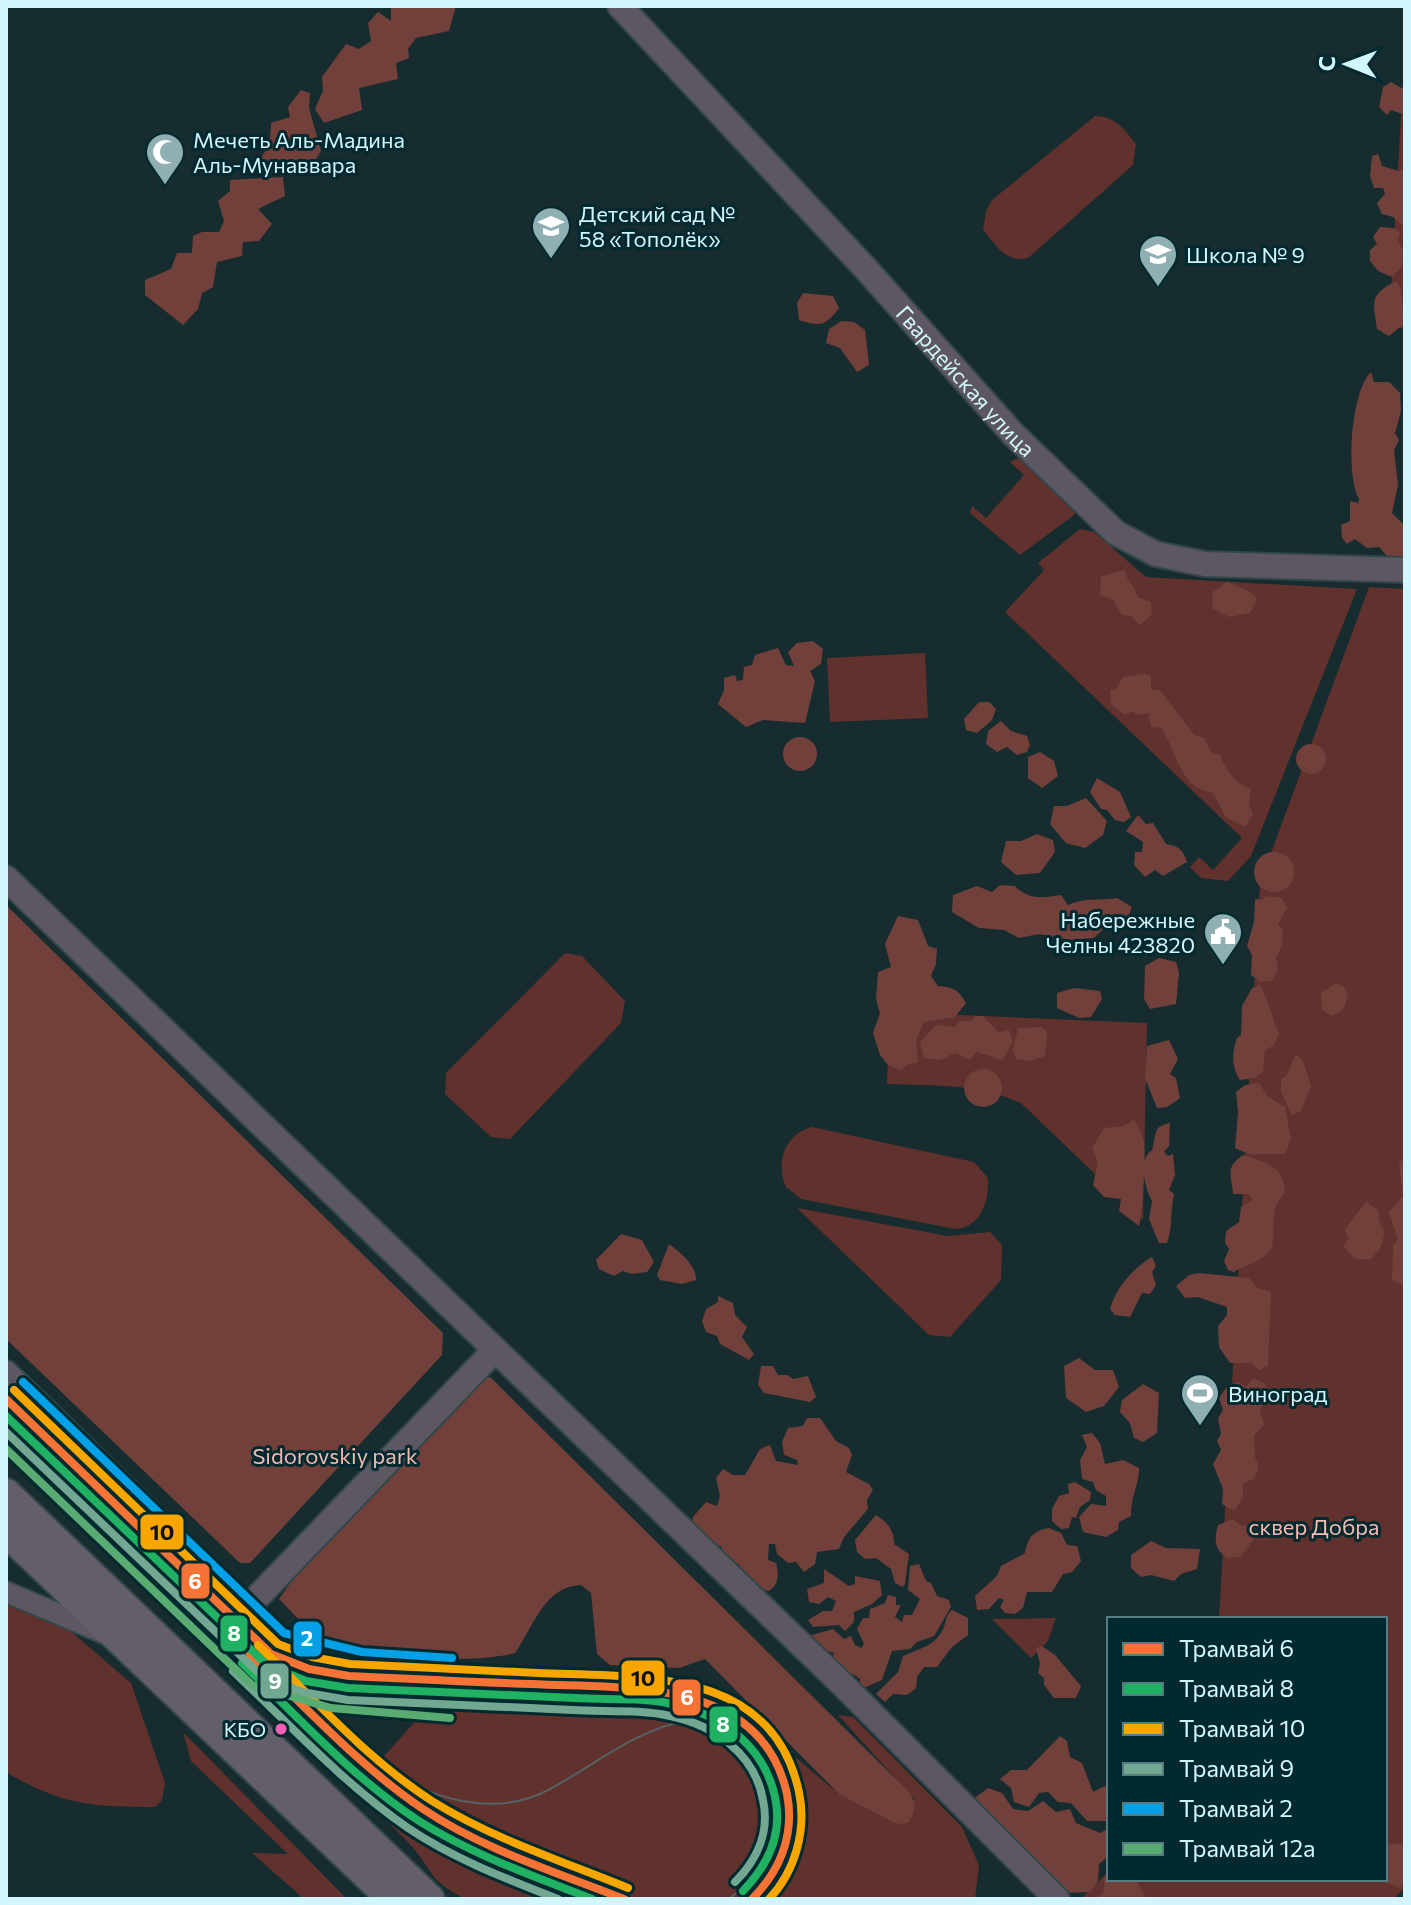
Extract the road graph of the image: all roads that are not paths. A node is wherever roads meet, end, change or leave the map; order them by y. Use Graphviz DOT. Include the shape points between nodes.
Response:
graph roads {
  1 [pos="620,6"];
  2 [pos="1405,570"];
  3 [pos="6,878"];
  4 [pos="495,1350"];
  5 [pos="6,1373"];
  6 [pos="6,1494"];
  7 [pos="6,1531"];
  8 [pos="6,1592"];
  9 [pos="120,1640"];
  10 [pos="393,1899"];
  11 [pos="429,1899"];
  12 [pos="1057,1899"];
  1 -- 2 [label="street, Гвардейская улица" via="1013,434 1116,533 1156,554 1205,564"];
  3 -- 4 [label="street"];
  4 -- 5 [label="street" via="247,1608"];
  4 -- 12 [label="street"];
  6 -- 11 [label="main road"];
  7 -- 9 [label="main road"];
  8 -- 9 [label="street"];
  9 -- 10 [label="main road"];
}
